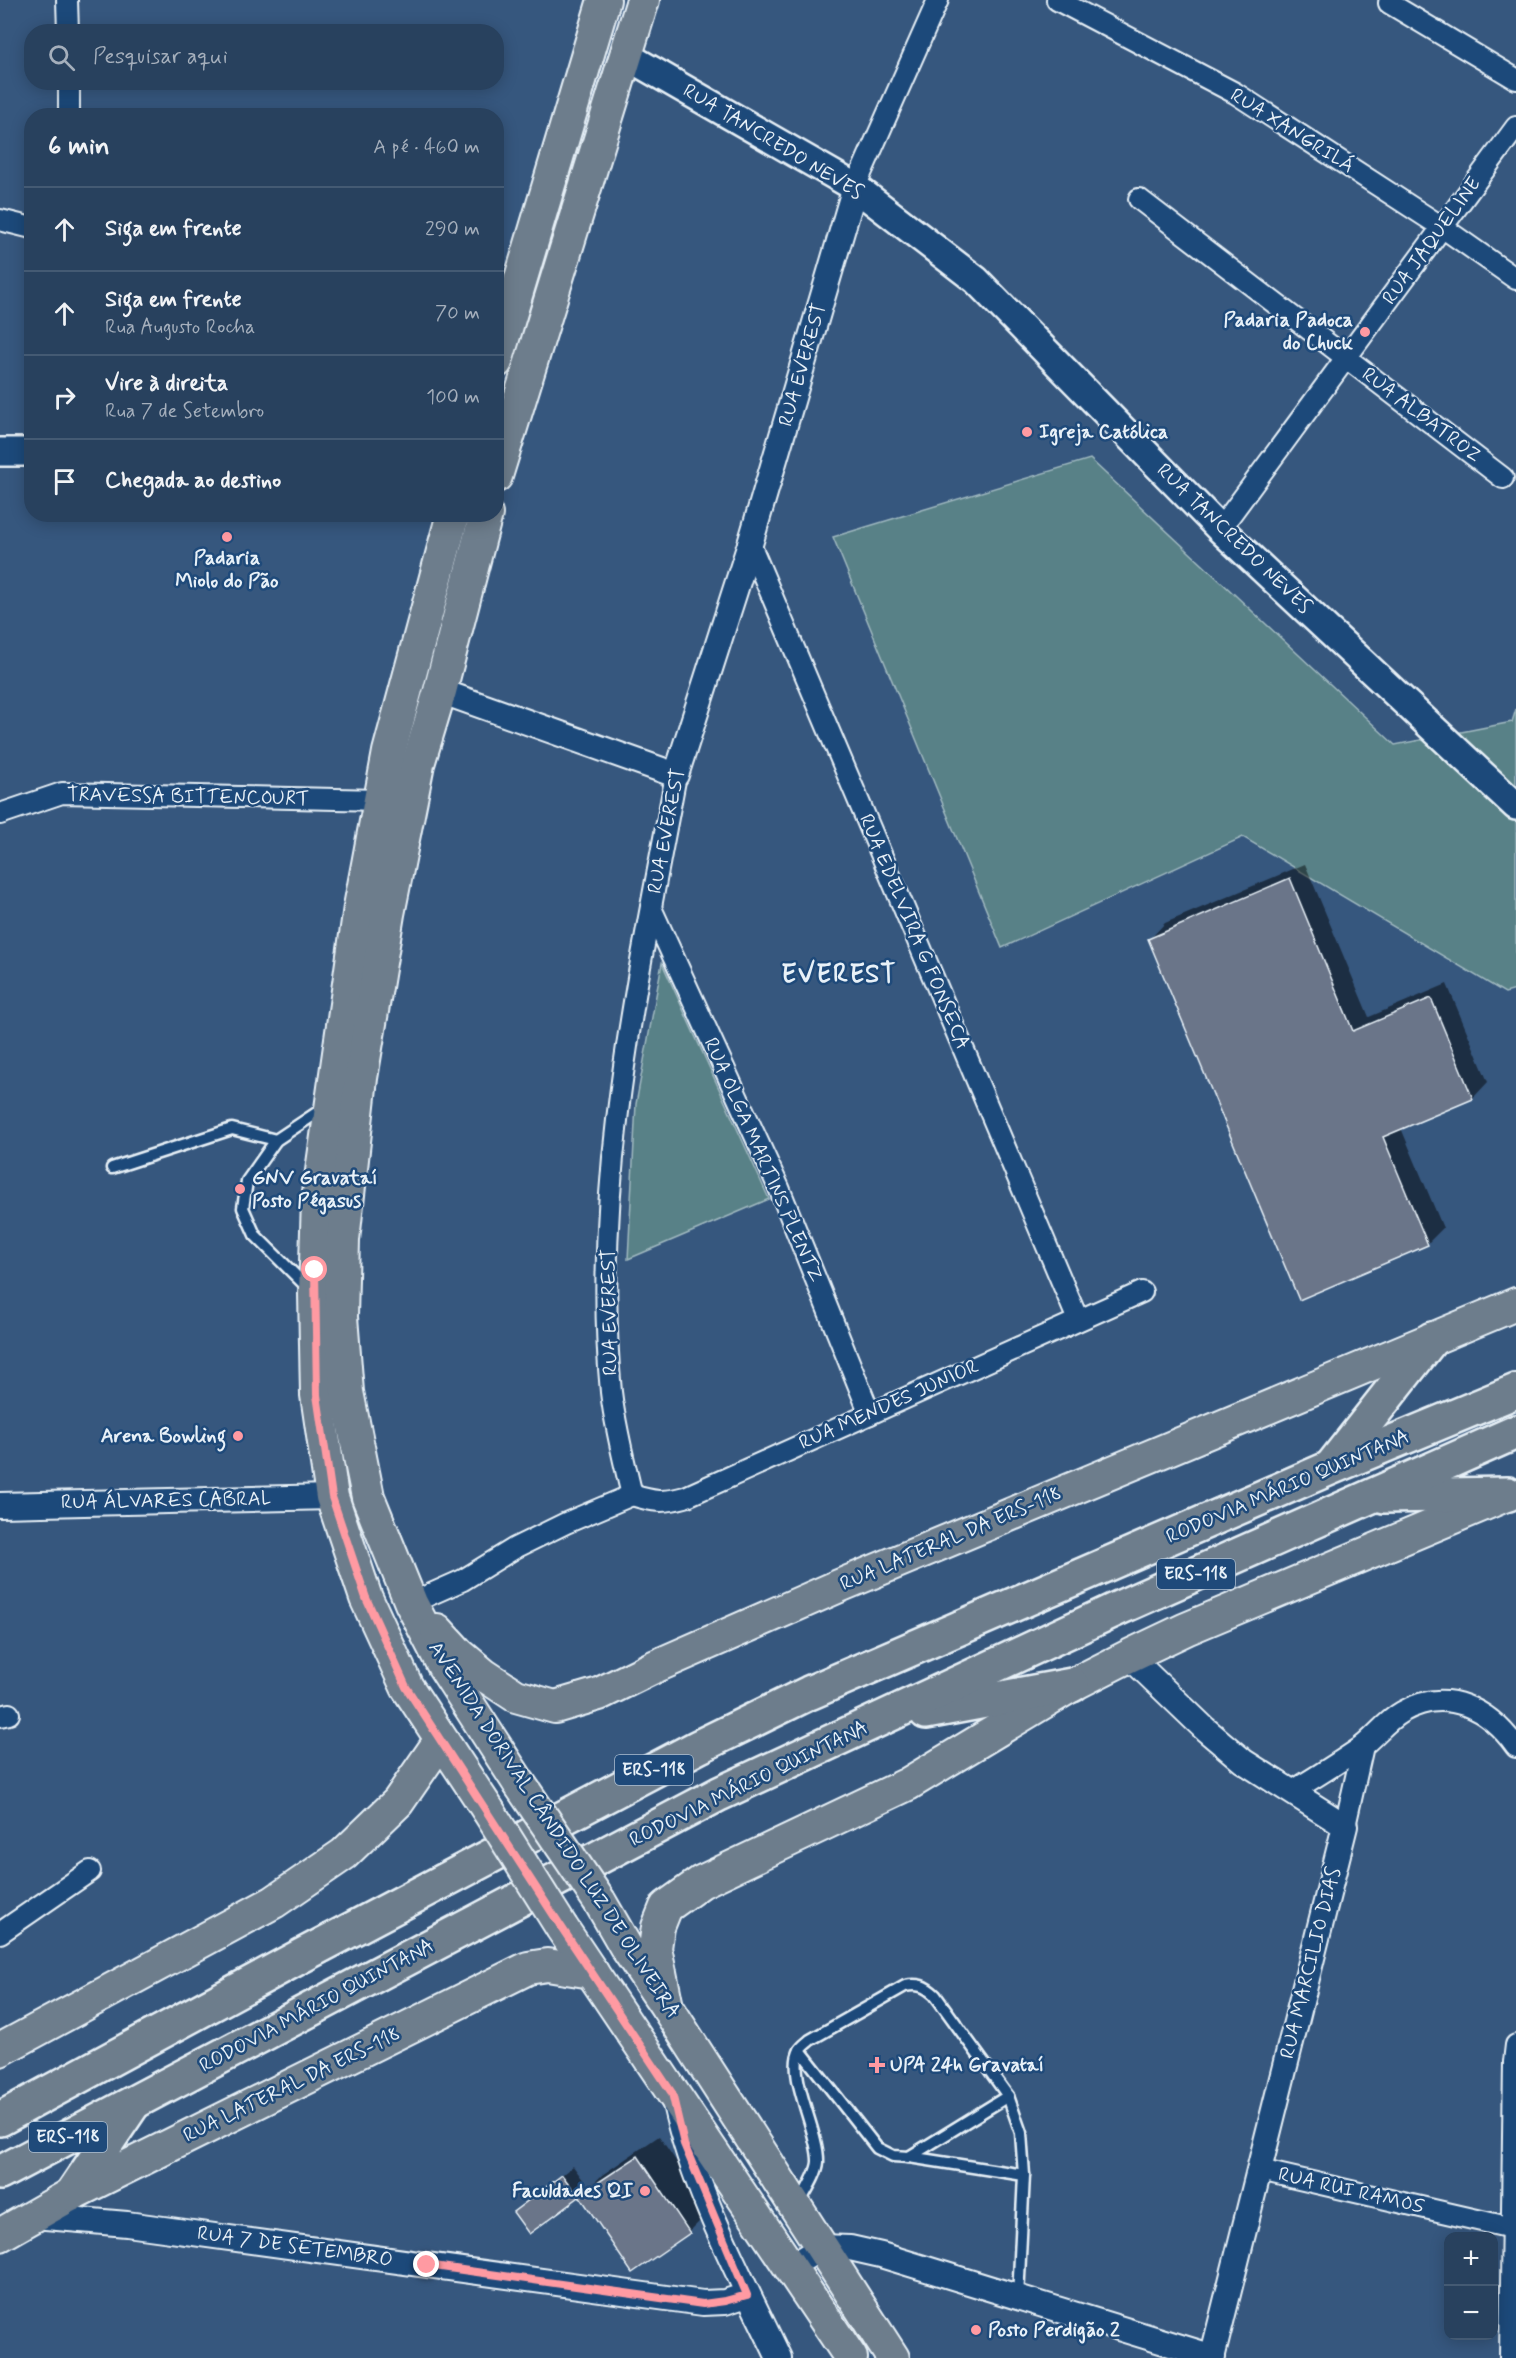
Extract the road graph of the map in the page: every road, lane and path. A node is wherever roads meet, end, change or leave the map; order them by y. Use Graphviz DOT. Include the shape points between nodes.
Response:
graph roads {
  1 [pos="68,0"];
  2 [pos="604,0"];
  3 [pos="643,0"];
  4 [pos="938,0"];
  5 [pos="1057,0"];
  6 [pos="1389,3"];
  7 [pos="68,24"];
  8 [pos="625,55"];
  9 [pos="1516,79"];
  10 [pos="69,90"];
  11 [pos="69,108"];
  12 [pos="1516,127"];
  13 [pos="855,187"];
  14 [pos="1139,199"];
  15 [pos="0,220"];
  16 [pos="24,226"];
  17 [pos="1442,227"];
  18 [pos="1516,279"];
  19 [pos="504,335"];
  20 [pos="1346,357"];
  21 [pos="504,450"];
  22 [pos="0,452"];
  23 [pos="24,452"];
  24 [pos="1503,478"];
  25 [pos="451,522"];
  26 [pos="484,522"];
  27 [pos="1220,529"];
  28 [pos="750,544"];
  29 [pos="440,691"];
  30 [pos="676,776"];
  31 [pos="380,800"];
  32 [pos="1516,806"];
  33 [pos="0,814"];
  34 [pos="651,908"];
  35 [pos="331,1104"];
  36 [pos="276,1140"];
  37 [pos="112,1168"];
  38 [pos="1142,1292"];
  39 [pos="315,1294"];
  40 [pos="1516,1304"];
  41 [pos="1078,1320"];
  42 [pos="1432,1339"];
  43 [pos="1516,1391"];
  44 [pos="870,1414"];
  45 [pos="1516,1432"];
  46 [pos="1330,1468"];
  47 [pos="1512,1492"];
  48 [pos="632,1495"];
  49 [pos="1371,1496"];
  50 [pos="332,1497"];
  51 [pos="0,1504"];
  52 [pos="411,1603"];
  53 [pos="1129,1656"];
  54 [pos="1072,1685"];
  55 [pos="878,1722"];
  56 [pos="441,1741"];
  57 [pos="1363,1746"];
  58 [pos="1516,1747"];
  59 [pos="1291,1792"];
  60 [pos="1345,1826"];
  61 [pos="90,1871"];
  62 [pos="0,1933"];
  63 [pos="592,1972"];
  64 [pos="667,2007"];
  65 [pos="1516,2045"];
  66 [pos="0,2050"];
  67 [pos="800,2050"];
  68 [pos="672,2093"];
  69 [pos="1008,2096"];
  70 [pos="136,2100"];
  71 [pos="0,2119"];
  72 [pos="1515,2153"];
  73 [pos="909,2157"];
  74 [pos="1260,2170"];
  75 [pos="0,2173"];
  76 [pos="1024,2175"];
  77 [pos="72,2194"];
  78 [pos="797,2208"];
  79 [pos="34,2216"];
  80 [pos="127,2224"];
  81 [pos="1512,2228"];
  82 [pos="0,2235"];
  83 [pos="822,2247"];
  84 [pos="790,2267"];
  85 [pos="747,2295"];
  86 [pos="1018,2298"];
  87 [pos="779,2358"];
  88 [pos="851,2358"];
  89 [pos="893,2358"];
  90 [pos="1214,2358"];
  91 [pos="1510,2358"];
  1 -- 7 [label="street"];
  2 -- 19 [label="main road"];
  3 -- 8 [label="main road"];
  4 -- 13 [label="street"];
  5 -- 17 [label="street, RUA XANGRILÁ" via="1235,93"];
  6 -- 9 [label="street"];
  8 -- 13 [label="main road, RUA TANCREDO NEVES"];
  8 -- 21 [label="main road"];
  10 -- 11 [label="street"];
  12 -- 17 [label="street, RUA JAQUELINE"];
  13 -- 27 [label="main road, RUA TANCREDO NEVES" via="976,280"];
  13 -- 28 [label="street, RUA EVEREST"];
  14 -- 20 [label="street, RUA ALBATROZ"];
  15 -- 16 [label="street"];
  17 -- 18 [label="street, RUA XANGRILÁ"];
  17 -- 20 [label="street, RUA JAQUELINE"];
  20 -- 24 [label="street, RUA ALBATROZ"];
  20 -- 27 [label="street, RUA JAQUELINE"];
  22 -- 23 [label="main road"];
  25 -- 31 [label="main road, AVENIDA DORIVAL CÂNDIDO LUZ DE OLIVEIRA" via="389,752"];
  26 -- 29 [label="main road, AVENIDA DORIVAL CÂNDIDO LUZ DE OLIVEIRA"];
  27 -- 32 [label="main road, RUA TANCREDO NEVES"];
  28 -- 30 [label="street, RUA EVEREST"];
  28 -- 41 [label="street, RUA EDELVIRA G FONSECA"];
  29 -- 30 [label="street"];
  29 -- 52 [label="main road, AVENIDA DORIVAL CÂNDIDO LUZ DE OLIVEIRA" via="418,764 388,914 361,1078 343,1240 341,1317 347,1392 368,1497"];
  30 -- 34 [label="street, RUA EVEREST"];
  31 -- 33 [label="street, TRAVESSA BITTENCOURT" via="62,793"];
  31 -- 35 [label="main road, AVENIDA DORIVAL CÂNDIDO LUZ DE OLIVEIRA"];
  34 -- 44 [label="street, RUA OLGA MARTINS PLENTZ" via="779,1188"];
  34 -- 48 [label="street, RUA EVEREST" via="623,1076 610,1197 607,1312 612,1394"];
  35 -- 36 [label="lane"];
  35 -- 39 [label="main road, AVENIDA DORIVAL CÂNDIDO LUZ DE OLIVEIRA" via="318,1199"];
  36 -- 37 [label="lane" via="232,1130"];
  36 -- 39 [label="lane" via="247,1181 243,1208 255,1235"];
  38 -- 41 [label="street, RUA MENDES JUNIOR"];
  39 -- 50 [label="main road, AVENIDA DORIVAL CÂNDIDO LUZ DE OLIVEIRA" via="317,1395"];
  40 -- 42 [label="main road, RUA LATERAL DA ERS-118"];
  41 -- 44 [label="street, RUA MENDES JUNIOR"];
  42 -- 46 [label="highway"];
  42 -- 52 [label="main road, RUA LATERAL DA ERS-118" via="828,1591 599,1694 555,1707 516,1696 484,1675"];
  43 -- 46 [label="highway, RODOVIA MÁRIO QUINTANA / ERS-118"];
  44 -- 48 [label="street, RUA MENDES JUNIOR" via="685,1497 652,1502"];
  45 -- 49 [label="highway, RODOVIA MÁRIO QUINTANA / ERS-118"];
  46 -- 71 [label="highway, RODOVIA MÁRIO QUINTANA / ERS-118" via="809,1693 698,1747"];
  47 -- 49 [label="highway"];
  47 -- 53 [label="main road"];
  48 -- 52 [label="street" via="566,1523 463,1580"];
  49 -- 55 [label="highway, RODOVIA MÁRIO QUINTANA / ERS-118"];
  50 -- 51 [label="street, RUA ÁLVARES CABRAL"];
  50 -- 56 [label="main road, AVENIDA DORIVAL CÂNDIDO LUZ DE OLIVEIRA" via="366,1598 406,1687"];
  52 -- 64 [label="main road, AVENIDA DORIVAL CÂNDIDO LUZ DE OLIVEIRA, bridge" via="443,1665"];
  53 -- 54 [label="main road"];
  53 -- 59 [label="street" via="1204,1729 1243,1761"];
  54 -- 55 [label="highway"];
  54 -- 64 [label="main road" via="908,1784 701,1882 666,1907 655,1948"];
  55 -- 70 [label="highway, RODOVIA MÁRIO QUINTANA / ERS-118" via="718,1794"];
  56 -- 63 [label="main road, AVENIDA DORIVAL CÂNDIDO LUZ DE OLIVEIRA, bridge"];
  56 -- 66 [label="main road" via="398,1803 344,1854 274,1902"];
  57 -- 58 [label="street" via="1402,1712 1424,1703 1448,1702 1467,1704 1483,1712"];
  57 -- 59 [label="street"];
  57 -- 60 [label="street, RUA MARCILIO DIAS"];
  59 -- 60 [label="street"];
  60 -- 74 [label="street, RUA MARCILIO DIAS"];
  61 -- 62 [label="street"];
  63 -- 68 [label="main road, AVENIDA DORIVAL CÂNDIDO LUZ DE OLIVEIRA"];
  63 -- 77 [label="main road, RUA LATERAL DA ERS-118" via="547,1965 528,1968"];
  64 -- 78 [label="main road, AVENIDA DORIVAL CÂNDIDO LUZ DE OLIVEIRA"];
  65 -- 72 [label="street"];
  67 -- 69 [label="lane" via="810,2040 915,1984 935,1995"];
  67 -- 73 [label="lane" via="877,2148 893,2156"];
  67 -- 78 [label="lane" via="797,2077 818,2149 818,2165"];
  68 -- 84 [label="main road, AVENIDA DORIVAL CÂNDIDO LUZ DE OLIVEIRA"];
  68 -- 85 [label="street" via="684,2144"];
  69 -- 73 [label="lane"];
  69 -- 76 [label="lane" via="1021,2133"];
  70 -- 75 [label="highway, RODOVIA MÁRIO QUINTANA / ERS-118"];
  70 -- 77 [label="highway"];
  72 -- 81 [label="street"];
  73 -- 76 [label="lane"];
  74 -- 81 [label="street, RUA RUI RAMOS"];
  74 -- 90 [label="street, RUA MARCILIO DIAS"];
  76 -- 86 [label="lane"];
  77 -- 79 [label="main road, RUA LATERAL DA ERS-118"];
  77 -- 80 [label="street, RUA 7 DE SETEMBRO"];
  78 -- 83 [label="main road, AVENIDA DORIVAL CÂNDIDO LUZ DE OLIVEIRA"];
  79 -- 80 [label="street, RUA 7 DE SETEMBRO"];
  79 -- 82 [label="main road, RUA LATERAL DA ERS-118"];
  80 -- 85 [label="street, RUA 7 DE SETEMBRO" via="703,2304"];
  81 -- 91 [label="street"];
  83 -- 84 [label="street"];
  83 -- 86 [label="street" via="881,2255"];
  83 -- 89 [label="main road, AVENIDA DORIVAL CÂNDIDO LUZ DE OLIVEIRA"];
  84 -- 88 [label="main road, AVENIDA DORIVAL CÂNDIDO LUZ DE OLIVEIRA"];
  85 -- 87 [label="street"];
  86 -- 90 [label="street"];
}
